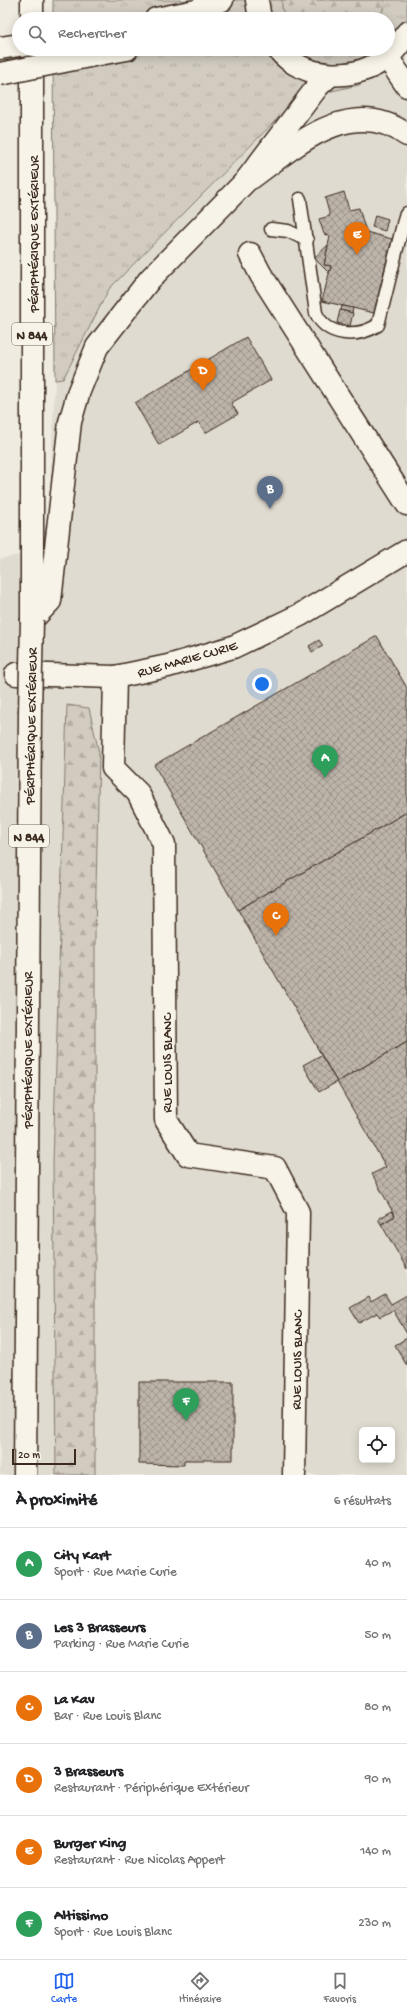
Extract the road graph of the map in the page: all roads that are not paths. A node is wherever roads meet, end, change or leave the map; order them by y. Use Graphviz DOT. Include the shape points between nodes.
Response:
graph roads {
  1 [pos="32,0"];
  2 [pos="222,0"];
  3 [pos="257,0"];
  4 [pos="32,12"];
  5 [pos="191,12"];
  6 [pos="259,12"];
  7 [pos="407,33"];
  8 [pos="12,46"];
  9 [pos="0,48"];
  10 [pos="395,48"];
  11 [pos="32,56"];
  12 [pos="90,56"];
  13 [pos="286,56"];
  14 [pos="387,57"];
  15 [pos="0,74"];
  16 [pos="330,75"];
  17 [pos="407,86"];
  18 [pos="407,135"];
  19 [pos="245,182"];
  20 [pos="300,199"];
  21 [pos="407,213"];
  22 [pos="271,229"];
  23 [pos="307,240"];
  24 [pos="250,254"];
  25 [pos="407,504"];
  26 [pos="407,551"];
  27 [pos="32,620"];
  28 [pos="16,674"];
  29 [pos="115,677"];
  30 [pos="25,1475"];
  31 [pos="294,1475"];
  1 -- 4 [label="main road"];
  2 -- 5 [label="main road"];
  3 -- 6 [label="main road"];
  7 -- 10 [label="main road"];
  8 -- 9 [label="main road"];
  11 -- 27 [label="main road, PÉRIPHÉRIQUE EXTÉRIEUR / N 844"];
  12 -- 15 [label="main road, bridge"];
  13 -- 16 [label="main road" via="313,72"];
  14 -- 16 [label="main road" via="351,74"];
  14 -- 17 [label="main road"];
  16 -- 19 [label="main road" via="318,86"];
  18 -- 19 [label="main road" via="398,129 372,121 348,121 322,129"];
  19 -- 27 [label="main road" via="150,279 97,347 79,390 70,422 50,601"];
  20 -- 23 [label="lane"];
  21 -- 23 [label="lane" via="404,216 378,325 368,331 356,334 343,333 327,328 320,322 316,313"];
  22 -- 23 [label="lane" via="288,231"];
  24 -- 25 [label="main road"];
  26 -- 29 [label="main road, RUE MARIE CURIE" via="300,615 233,647 168,666"];
  27 -- 30 [label="main road, PÉRIPHÉRIQUE EXTÉRIEUR / N 844, bridge"];
  28 -- 29 [label="main road, RUE MARIE CURIE"];
  29 -- 31 [label="main road, RUE LOUIS BLANC" via="113,768 138,793 164,844 166,1120 188,1155 275,1168 298,1212"];
}
